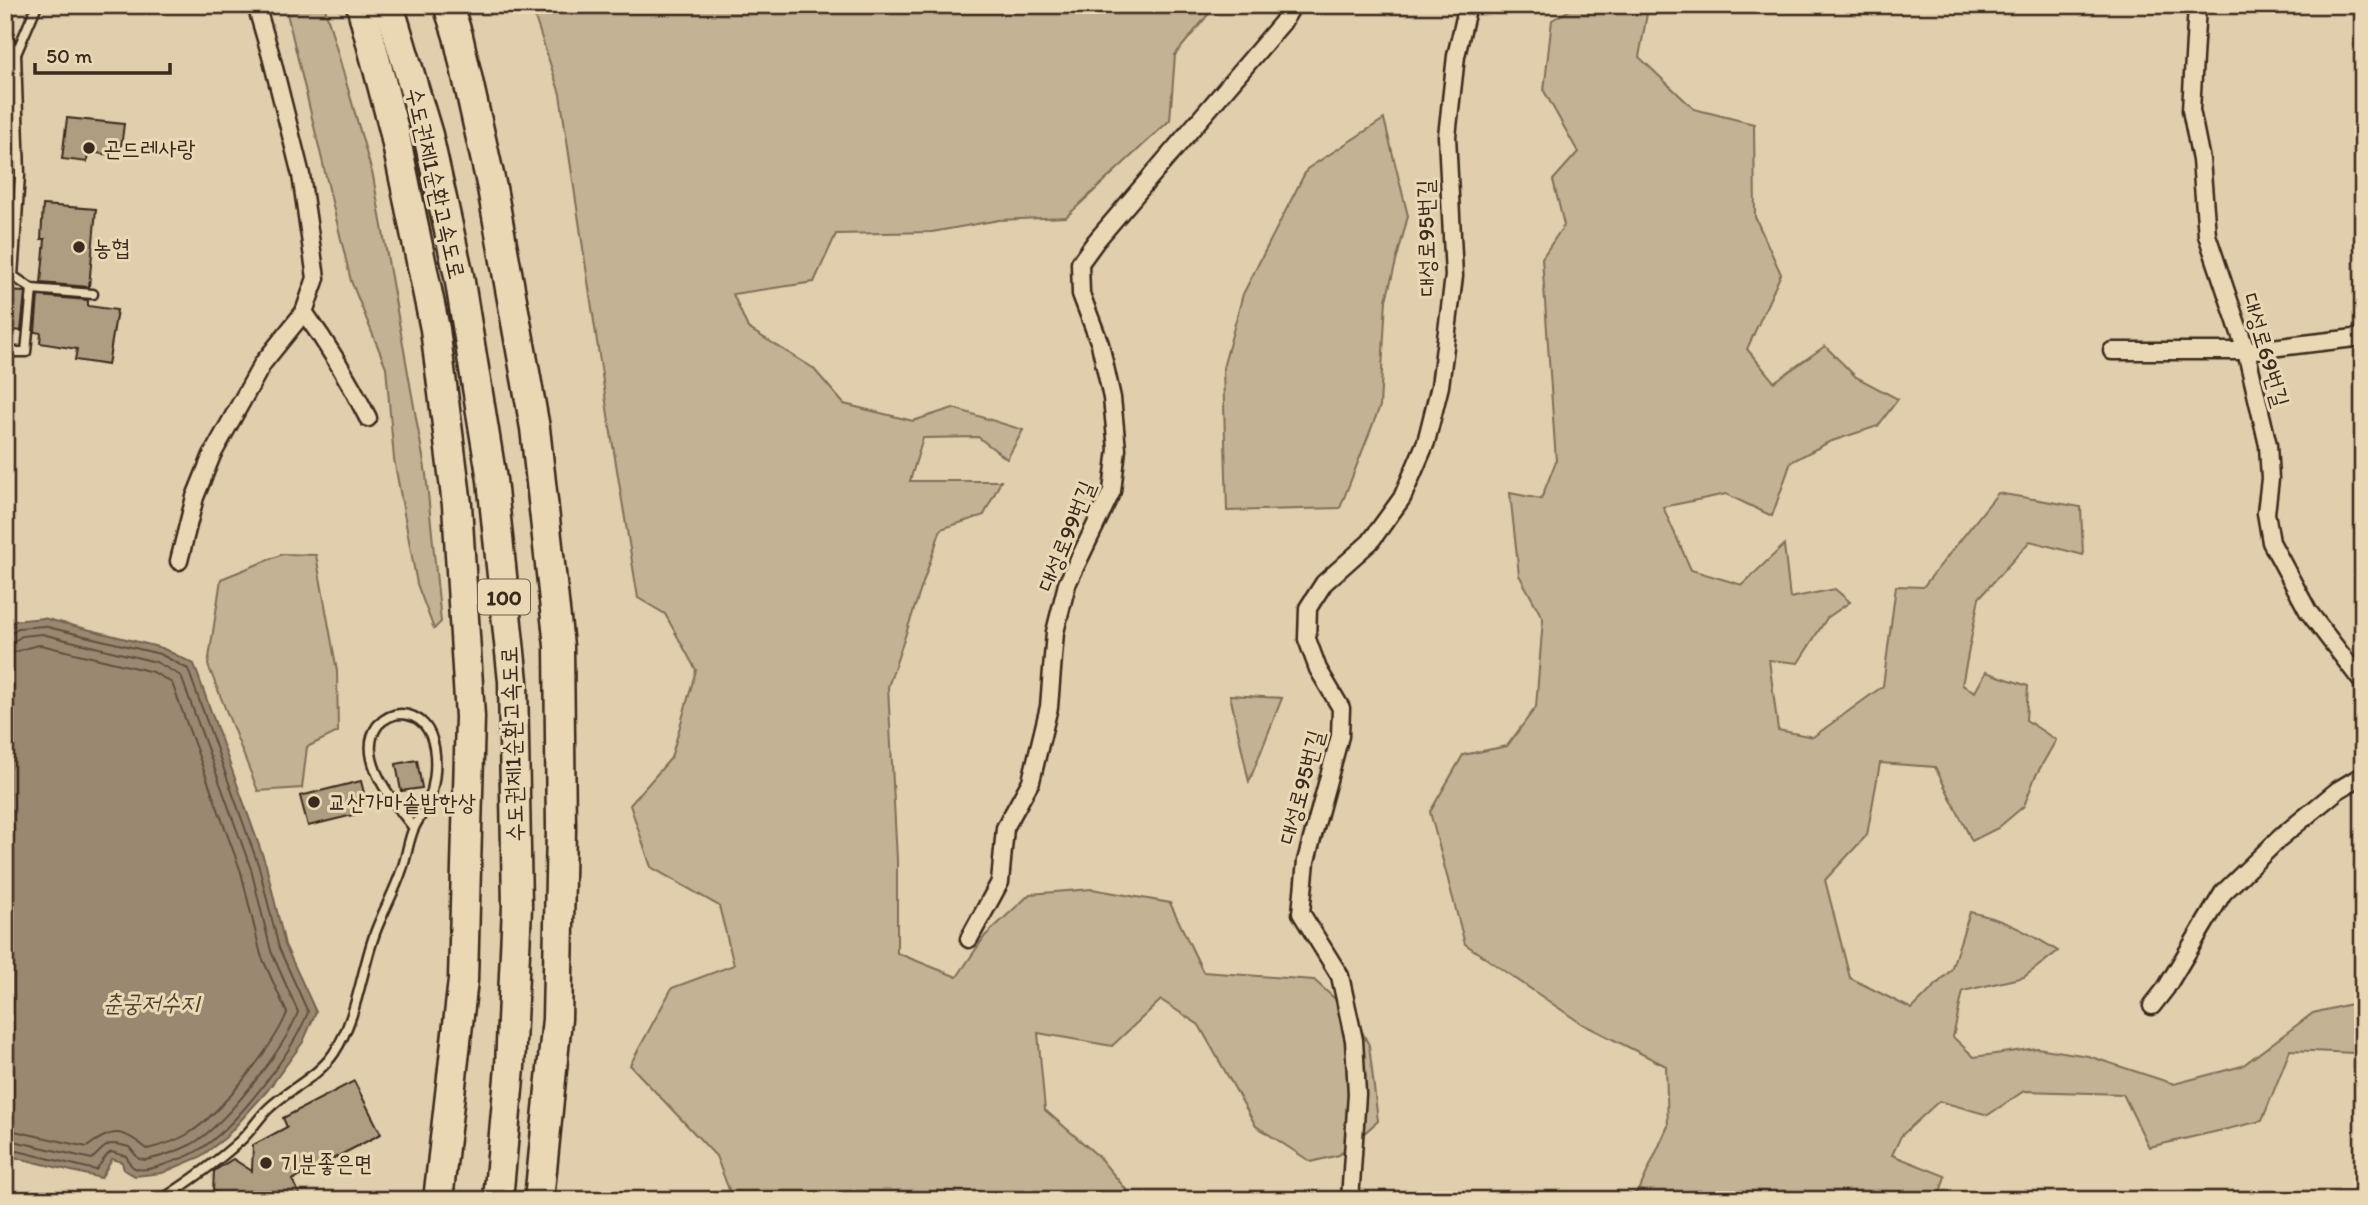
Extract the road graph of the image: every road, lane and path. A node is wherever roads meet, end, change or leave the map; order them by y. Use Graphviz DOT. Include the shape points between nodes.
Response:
graph roads {
  1 [pos="8,5"];
  2 [pos="37,5"];
  3 [pos="256,5"];
  4 [pos="361,5"];
  5 [pos="389,5"];
  6 [pos="448,5"];
  7 [pos="1293,5"];
  8 [pos="1468,5"];
  9 [pos="2197,5"];
  10 [pos="5,12"];
  11 [pos="5,34"];
  12 [pos="16,54"];
  13 [pos="18,134"];
  14 [pos="5,167"];
  15 [pos="9,275"];
  16 [pos="32,289"];
  17 [pos="93,294"];
  18 [pos="304,312"];
  19 [pos="2363,337"];
  20 [pos="2112,351"];
  21 [pos="2246,351"];
  22 [pos="5,352"];
  23 [pos="368,418"];
  24 [pos="180,561"];
  25 [pos="2363,683"];
  26 [pos="2363,775"];
  27 [pos="414,828"];
  28 [pos="969,939"];
  29 [pos="2152,1006"];
  30 [pos="161,1200"];
  31 [pos="438,1200"];
  32 [pos="498,1200"];
  33 [pos="539,1200"];
  34 [pos="1350,1200"];
  1 -- 10 [label="path"];
  2 -- 12 [label="lane"];
  3 -- 18 [label="street" via="301,175 316,278"];
  4 -- 31 [label="highway, 수도권제1순환고속도로 / 100" via="394,130 435,328 458,532 470,717 463,981"];
  5 -- 32 [label="highway, 수도권제1순환고속도로 / 100" via="428,135 458,276 492,480 513,681 517,906"];
  6 -- 33 [label="highway, 수도권제1순환고속도로 / 100" via="492,188 535,428 559,646 557,1019"];
  7 -- 28 [label="street, 대성로99번길" via="1080,263 1081,294 1100,344 1112,398 1117,449 1112,491 1067,584 1055,632 1049,707 1031,781 1005,828 1000,882"];
  8 -- 34 [label="street, 대성로95번길" via="1456,56 1447,136 1454,276 1440,386 1426,442 1402,498 1370,542 1324,583 1308,608 1307,639 1341,708 1340,736 1306,861 1301,913 1339,975 1354,1040 1357,1094"];
  9 -- 21 [label="street, 대성로69번길" via="2191,110 2201,160 2207,235"];
  11 -- 12 [label="lane"];
  12 -- 13 [label="lane"];
  13 -- 14 [label="lane"];
  13 -- 15 [label="lane" via="20,175"];
  15 -- 16 [label="lane"];
  16 -- 17 [label="lane"];
  16 -- 22 [label="lane" via="26,352"];
  18 -- 23 [label="street" via="344,371"];
  18 -- 24 [label="street" via="263,363 212,455 195,497"];
  19 -- 21 [label="street"];
  20 -- 21 [label="street"];
  21 -- 25 [label="street, 대성로69번길" via="2268,445 2266,513 2271,542 2308,611"];
  26 -- 29 [label="street" via="2281,837 2223,893"];
  27 -- 27 [label="lane" via="434,782 433,739 426,725 400,714 384,719 370,746 387,794"];
  27 -- 30 [label="lane" via="334,1053 295,1090 270,1106 243,1139"];
}
